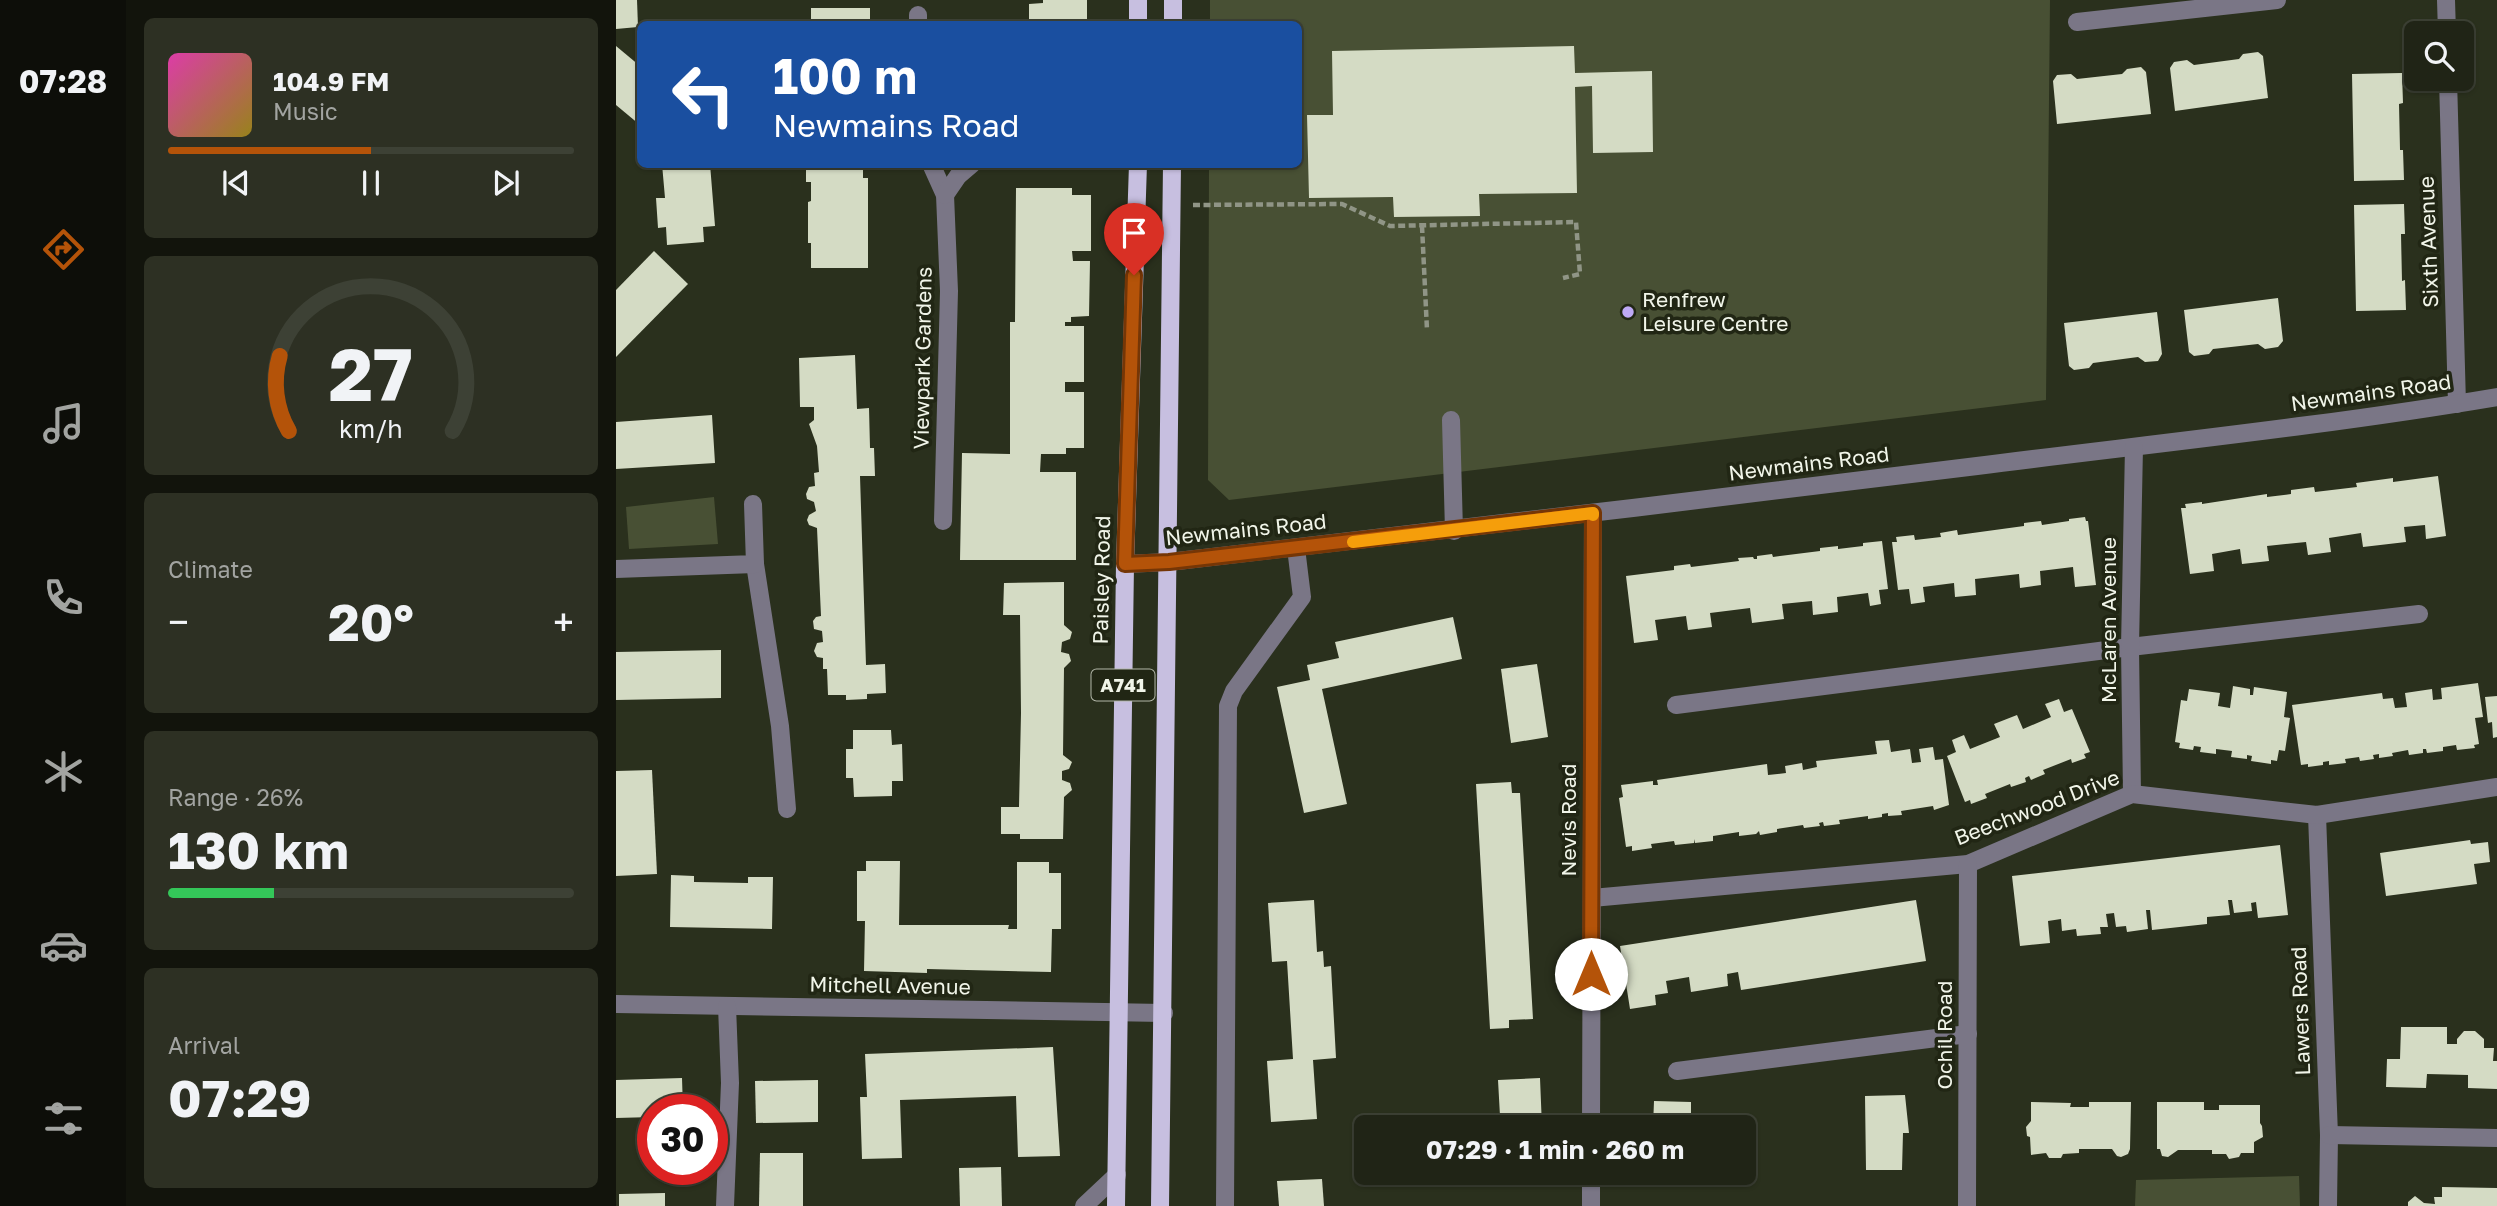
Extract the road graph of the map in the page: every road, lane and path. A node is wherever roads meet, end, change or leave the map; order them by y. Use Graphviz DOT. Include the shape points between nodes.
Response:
graph roads {
  1 [pos="1138,0"];
  2 [pos="1173,0"];
  3 [pos="2277,0"];
  4 [pos="2446,0"];
  5 [pos="1138,21"];
  6 [pos="1173,21"];
  7 [pos="2446,21"];
  8 [pos="2077,22"];
  9 [pos="2448,91"];
  10 [pos="933,168"];
  11 [pos="967,168"];
  12 [pos="1138,168"];
  13 [pos="1172,168"];
  14 [pos="945,195"];
  15 [pos="1172,205"];
  16 [pos="1422,226"];
  17 [pos="1563,278"];
  18 [pos="1427,330"];
  19 [pos="2497,397"];
  20 [pos="2457,404"];
  21 [pos="1451,420"];
  22 [pos="2134,447"];
  23 [pos="753,504"];
  24 [pos="1593,513"];
  25 [pos="943,521"];
  26 [pos="1454,531"];
  27 [pos="1296,548"];
  28 [pos="1169,562"];
  29 [pos="755,564"];
  30 [pos="1125,564"];
  31 [pos="616,569"];
  32 [pos="2418,614"];
  33 [pos="2130,647"];
  34 [pos="1676,705"];
  35 [pos="2497,787"];
  36 [pos="2132,794"];
  37 [pos="787,809"];
  38 [pos="2317,815"];
  39 [pos="1968,864"];
  40 [pos="1592,898"];
  41 [pos="616,1004"];
  42 [pos="726,1006"];
  43 [pos="1120,1012"];
  44 [pos="1164,1013"];
  45 [pos="1968,1034"];
  46 [pos="1677,1071"];
  47 [pos="1591,1115"];
  48 [pos="2329,1135"];
  49 [pos="2497,1138"];
  50 [pos="1117,1175"];
  51 [pos="1591,1185"];
  52 [pos="725,1206"];
  53 [pos="1084,1206"];
  54 [pos="1116,1206"];
  55 [pos="1160,1206"];
  56 [pos="1225,1206"];
  57 [pos="1591,1206"];
  58 [pos="1967,1206"];
  59 [pos="2328,1206"];
  1 -- 5 [label="main road"];
  2 -- 6 [label="main road"];
  3 -- 8 [label="street"];
  4 -- 7 [label="street"];
  9 -- 20 [label="street, Sixth Avenue"];
  10 -- 14 [label="street, Viewpark Gardens"];
  11 -- 14 [label="street"];
  12 -- 30 [label="main road, Paisley Road / A741"];
  13 -- 15 [label="main road, A741"];
  14 -- 25 [label="street, Viewpark Gardens" via="948,291"];
  15 -- 16 [label="path" via="1342,204 1390,226"];
  15 -- 28 [label="main road, A741"];
  16 -- 17 [label="path" via="1576,222 1580,274"];
  16 -- 18 [label="path"];
  19 -- 20 [label="street, Newmains Road"];
  20 -- 22 [label="street, Newmains Road"];
  21 -- 26 [label="street"];
  22 -- 24 [label="street, Newmains Road"];
  22 -- 33 [label="street, McLaren Avenue"];
  23 -- 29 [label="street"];
  24 -- 26 [label="street, Newmains Road"];
  24 -- 40 [label="street, Nevis Road"];
  26 -- 27 [label="street, Newmains Road"];
  27 -- 28 [label="street, Newmains Road"];
  27 -- 56 [label="street" via="1303,597 1234,691 1228,706"];
  28 -- 30 [label="street, Newmains Road"];
  28 -- 44 [label="main road, A741"];
  29 -- 31 [label="street"];
  29 -- 37 [label="street" via="780,726"];
  30 -- 43 [label="main road, Paisley Road / A741"];
  32 -- 33 [label="street"];
  33 -- 34 [label="street"];
  33 -- 36 [label="street, McLaren Avenue"];
  35 -- 38 [label="street, Beechwood Drive"];
  36 -- 38 [label="street, Beechwood Drive"];
  36 -- 39 [label="street, Beechwood Drive"];
  38 -- 48 [label="street, Lawers Road"];
  39 -- 40 [label="street, Beechwood Drive"];
  39 -- 45 [label="street, Ochil Road"];
  40 -- 47 [label="street, Nevis Road"];
  41 -- 42 [label="street, Mitchell Avenue"];
  42 -- 43 [label="street, Mitchell Avenue"];
  42 -- 52 [label="street" via="730,1083"];
  43 -- 44 [label="street, Mitchell Avenue"];
  43 -- 50 [label="main road, Paisley Road / A741"];
  44 -- 55 [label="main road, A741"];
  45 -- 46 [label="street"];
  45 -- 58 [label="street, Ochil Road"];
  48 -- 49 [label="street"];
  48 -- 59 [label="street, Lawers Road"];
  50 -- 53 [label="street"];
  50 -- 54 [label="main road, Paisley Road / A741"];
  51 -- 57 [label="street"];
}
